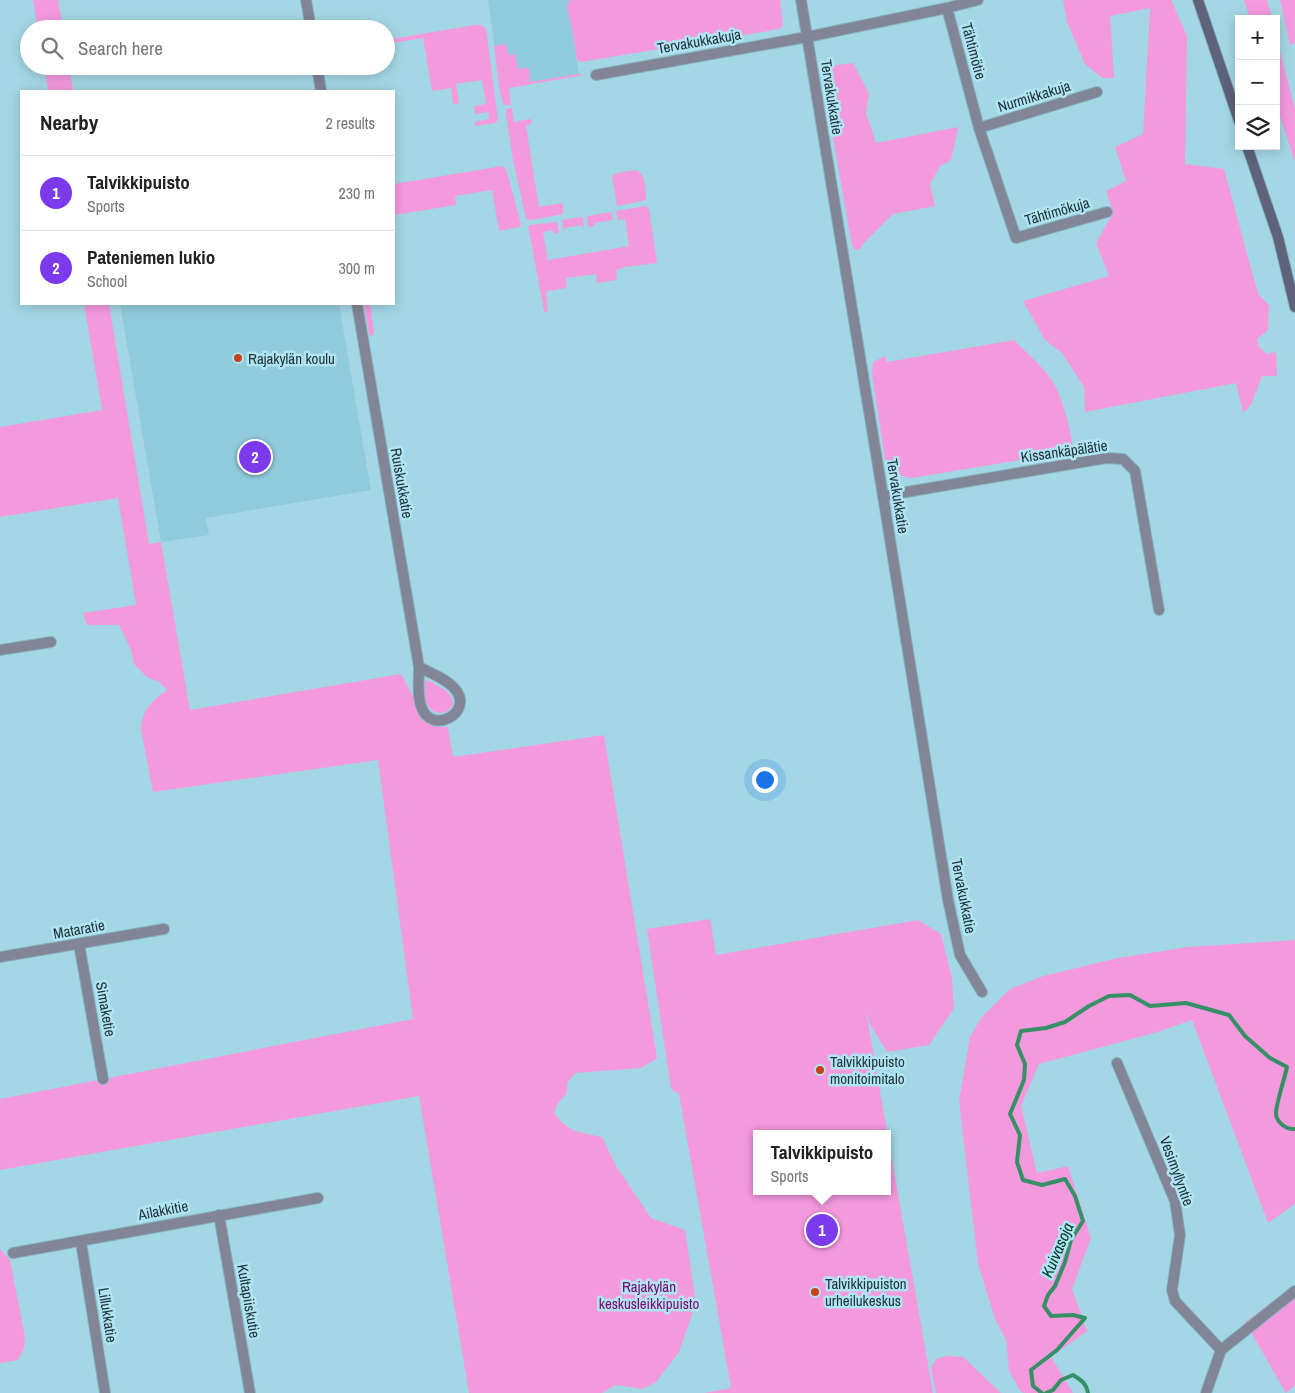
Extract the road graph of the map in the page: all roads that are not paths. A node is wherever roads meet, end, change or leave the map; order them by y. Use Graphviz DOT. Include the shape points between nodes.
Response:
graph roads {
  1 [pos="306,0"];
  2 [pos="800,0"];
  3 [pos="978,0"];
  4 [pos="1198,0"];
  5 [pos="946,8"];
  6 [pos="309,20"];
  7 [pos="807,37"];
  8 [pos="318,75"];
  9 [pos="596,75"];
  10 [pos="321,90"];
  11 [pos="1097,92"];
  12 [pos="1235,109"];
  13 [pos="980,128"];
  14 [pos="1248,150"];
  15 [pos="1107,212"];
  16 [pos="1016,238"];
  17 [pos="357,305"];
  18 [pos="1295,307"];
  19 [pos="883,496"];
  20 [pos="1159,610"];
  21 [pos="51,642"];
  22 [pos="0,650"];
  23 [pos="419,667"];
  24 [pos="164,929"];
  25 [pos="79,944"];
  26 [pos="0,957"];
  27 [pos="982,992"];
  28 [pos="1117,1063"];
  29 [pos="103,1079"];
  30 [pos="318,1198"];
  31 [pos="219,1215"];
  32 [pos="80,1242"];
  33 [pos="13,1253"];
  34 [pos="1295,1291"];
  35 [pos="1221,1350"];
  36 [pos="105,1393"];
  37 [pos="250,1393"];
  38 [pos="1206,1393"];
  1 -- 6 [label="street"];
  2 -- 7 [label="street, Tervakukkatie"];
  3 -- 5 [label="street"];
  4 -- 12 [label="main road"];
  5 -- 7 [label="street, Tähtimötie"];
  5 -- 13 [label="street, Tähtimötie"];
  7 -- 9 [label="street, Tervakukkakuja"];
  7 -- 19 [label="street, Tervakukkatie"];
  8 -- 10 [label="street"];
  11 -- 13 [label="street, Nurmikkakuja"];
  13 -- 16 [label="street, Tähtimötie"];
  14 -- 18 [label="main road" via="1278,236"];
  15 -- 16 [label="street, Tähtimökuja"];
  17 -- 23 [label="street, Ruiskukkatie"];
  19 -- 20 [label="street, Kissankäpälätie" via="1106,458 1123,459 1135,471"];
  19 -- 27 [label="street, Tervakukkatie" via="948,900 960,955"];
  21 -- 22 [label="street"];
  23 -- 23 [label="street, Ruiskukkatie" via="423,710 432,719 448,719 459,707 457,692"];
  24 -- 25 [label="street, Mataratie"];
  25 -- 26 [label="street, Mataratie"];
  25 -- 29 [label="street, Simaketie"];
  28 -- 35 [label="street, Vesimyllyntie" via="1175,1201 1180,1235 1172,1290 1175,1301"];
  30 -- 31 [label="street, Ailakkitie"];
  31 -- 32 [label="street, Ailakkitie"];
  31 -- 37 [label="street, Kultapiiskutie"];
  32 -- 33 [label="street, Ailakkitie"];
  32 -- 36 [label="street, Lillukkatie"];
  34 -- 35 [label="street"];
  35 -- 38 [label="street"];
}
